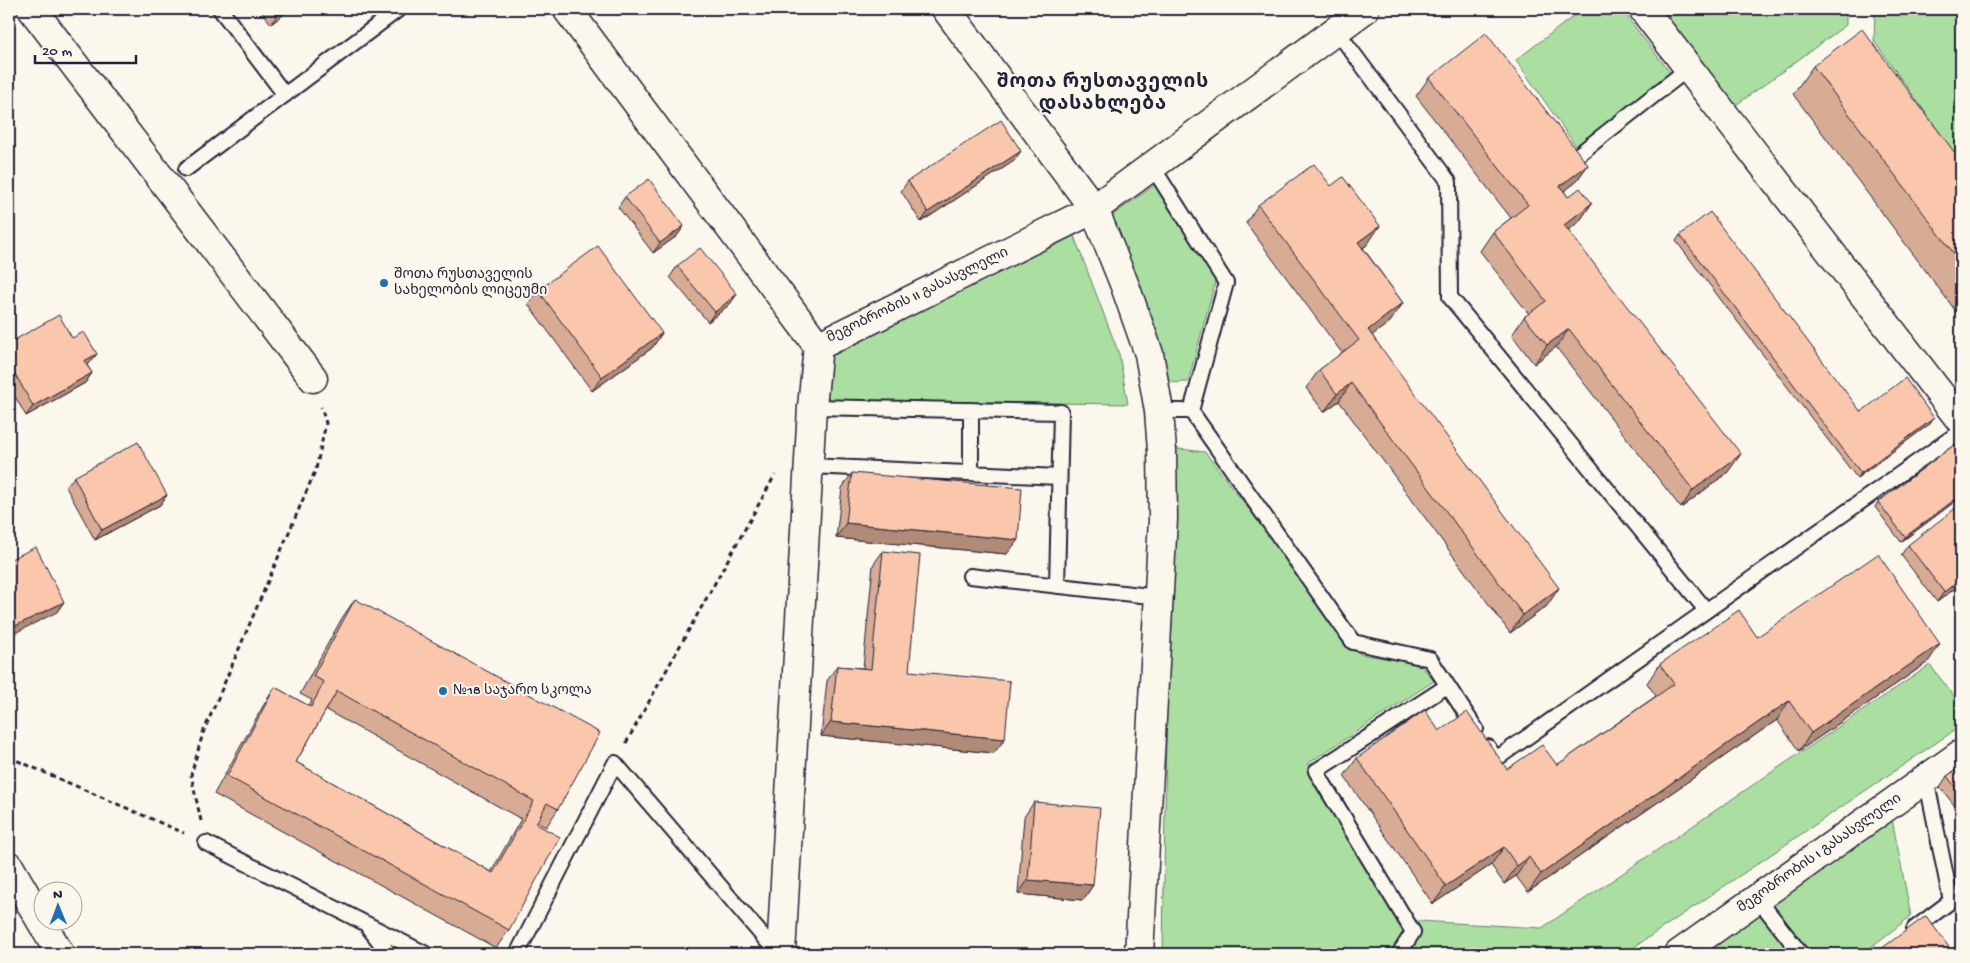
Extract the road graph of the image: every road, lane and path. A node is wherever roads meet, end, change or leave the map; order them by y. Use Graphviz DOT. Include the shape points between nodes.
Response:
graph roads {
  1 [pos="32,9"];
  2 [pos="220,9"];
  3 [pos="399,9"];
  4 [pos="567,9"];
  5 [pos="946,9"];
  6 [pos="1365,9"];
  7 [pos="1643,9"];
  8 [pos="1336,30"];
  9 [pos="1689,68"];
  10 [pos="285,95"];
  11 [pos="1579,154"];
  12 [pos="1152,166"];
  13 [pos="186,169"];
  14 [pos="1094,209"];
  15 [pos="818,346"];
  16 [pos="313,378"];
  17 [pos="812,406"];
  18 [pos="971,410"];
  19 [pos="1159,411"];
  20 [pos="1191,411"];
  21 [pos="1961,421"];
  22 [pos="1961,430"];
  23 [pos="809,466"];
  24 [pos="779,469"];
  25 [pos="971,473"];
  26 [pos="1059,477"];
  27 [pos="970,576"];
  28 [pos="1057,586"];
  29 [pos="1159,597"];
  30 [pos="1706,610"];
  31 [pos="1447,686"];
  32 [pos="1961,754"];
  33 [pos="9,757"];
  34 [pos="615,763"];
  35 [pos="1926,778"];
  36 [pos="206,843"];
  37 [pos="9,866"];
  38 [pos="1758,899"];
  39 [pos="366,924"];
  40 [pos="1905,936"];
  41 [pos="60,954"];
  42 [pos="389,954"];
  43 [pos="426,954"];
  44 [pos="517,954"];
  45 [pos="780,954"];
  46 [pos="1139,954"];
  47 [pos="1399,954"];
  48 [pos="1680,954"];
  49 [pos="1801,954"];
  1 -- 16 [label="street"];
  2 -- 10 [label="lane"];
  3 -- 10 [label="lane"];
  4 -- 15 [label="street, მეგობრობის II გასასვლელი"];
  5 -- 14 [label="street"];
  6 -- 8 [label="street, მეგობრობის II გასასვლელი"];
  7 -- 9 [label="street"];
  8 -- 12 [label="street, მეგობრობის II გასასვლელი"];
  8 -- 30 [label="lane" via="1449,182 1450,297"];
  9 -- 11 [label="lane"];
  9 -- 21 [label="street"];
  10 -- 13 [label="lane"];
  12 -- 14 [label="street, მეგობრობის II გასასვლელი"];
  12 -- 20 [label="lane" via="1226,283"];
  14 -- 15 [label="street, მეგობრობის II გასასვლელი"];
  14 -- 19 [label="street" via="1149,354"];
  15 -- 17 [label="street"];
  16 -- 36 [label="path" via="326,423 316,470 203,733 191,775"];
  17 -- 18 [label="lane"];
  17 -- 23 [label="street"];
  18 -- 25 [label="lane"];
  18 -- 26 [label="lane" via="1061,412"];
  19 -- 20 [label="lane"];
  19 -- 29 [label="street" via="1163,519"];
  20 -- 31 [label="lane" via="1353,642 1430,658"];
  22 -- 30 [label="lane"];
  23 -- 25 [label="lane"];
  23 -- 45 [label="street"];
  24 -- 34 [label="path"];
  25 -- 26 [label="lane"];
  26 -- 28 [label="lane"];
  27 -- 28 [label="lane"];
  28 -- 29 [label="lane"];
  29 -- 46 [label="street"];
  30 -- 31 [label="lane" via="1496,759"];
  31 -- 47 [label="lane" via="1316,771 1413,932"];
  32 -- 35 [label="street, მეგობრობის I გასასვლელი"];
  33 -- 36 [label="path"];
  34 -- 44 [label="lane"];
  34 -- 45 [label="lane"];
  35 -- 38 [label="street, მეგობრობის I გასასვლელი"];
  35 -- 40 [label="lane" via="1951,901"];
  36 -- 39 [label="lane"];
  37 -- 41 [label="street"];
  38 -- 48 [label="street, მეგობრობის I გასასვლელი"];
  38 -- 49 [label="lane"];
  39 -- 42 [label="lane"];
  39 -- 43 [label="lane"];
}
